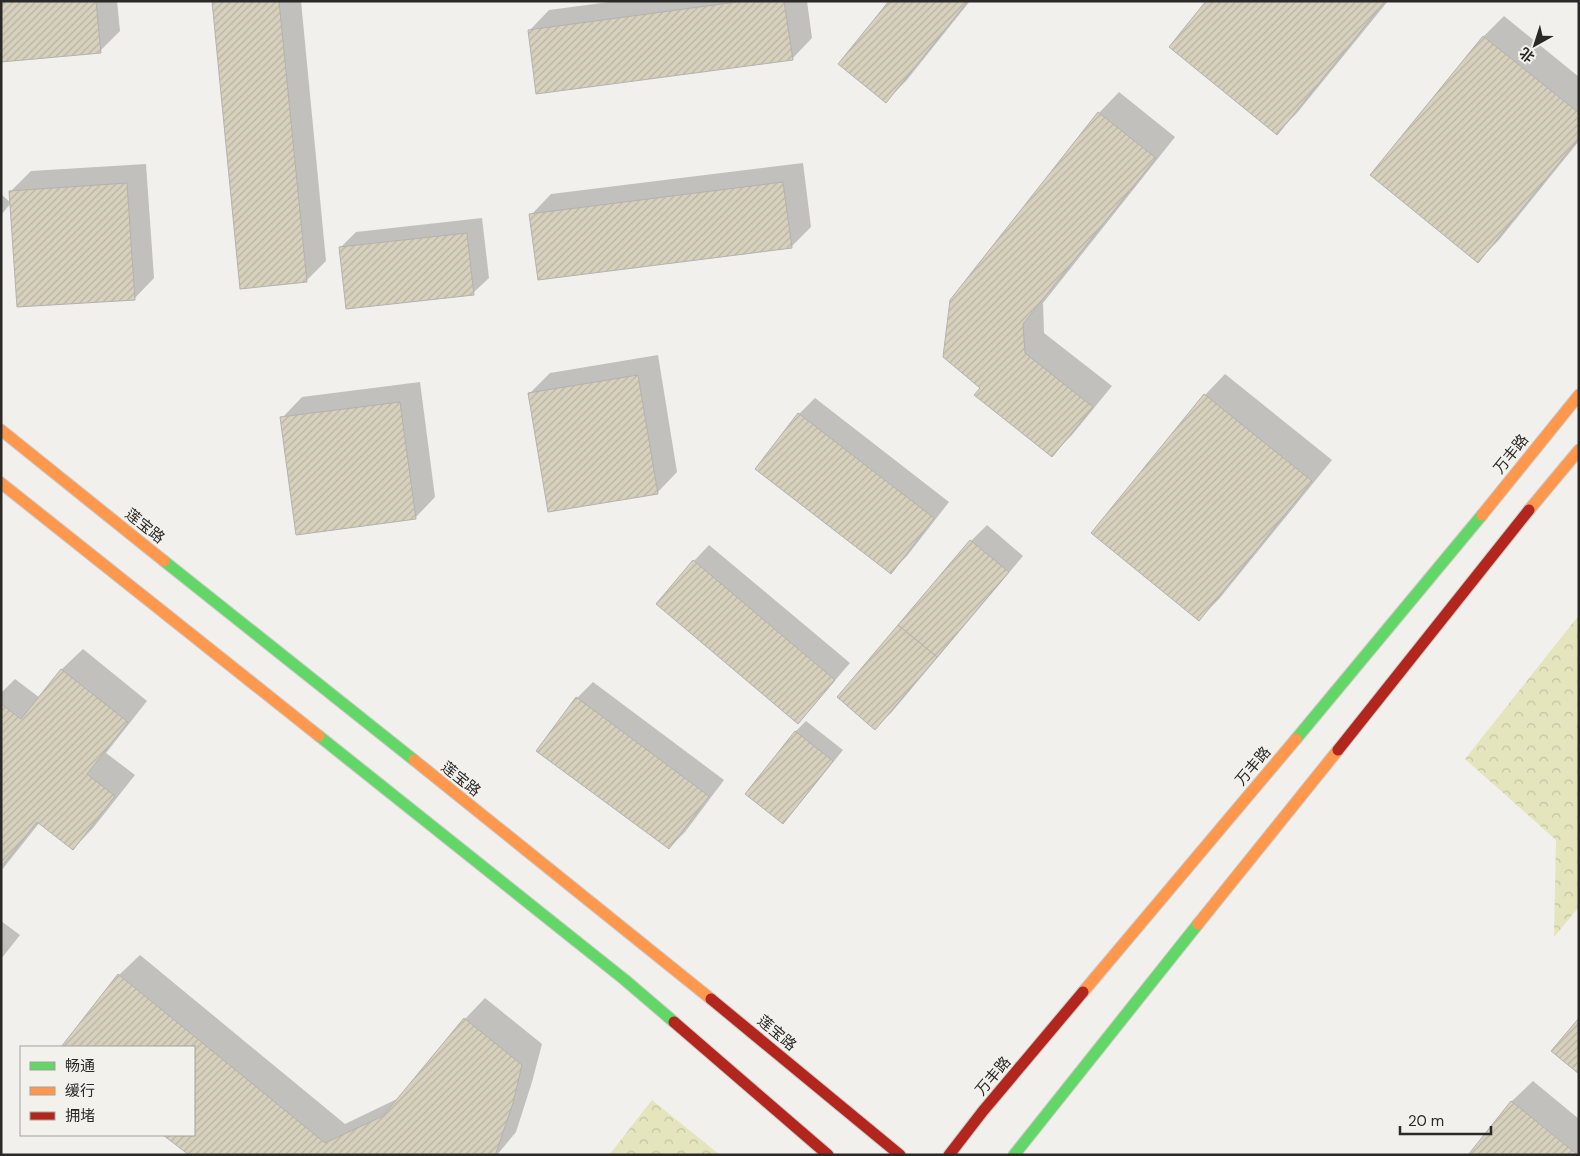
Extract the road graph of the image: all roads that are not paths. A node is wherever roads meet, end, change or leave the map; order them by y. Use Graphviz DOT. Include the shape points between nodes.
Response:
graph roads {
  1 [pos="1579,395"];
  2 [pos="1,430"];
  3 [pos="1579,450"];
  4 [pos="1,484"];
  5 [pos="828,1155"];
  6 [pos="900,1155"];
  7 [pos="949,1155"];
  8 [pos="1014,1155"];
  1 -- 7 [label="main road, 万丰路" via="1448,557"];
  2 -- 6 [label="main road, 莲宝路" via="726,1011"];
  3 -- 8 [label="main road"];
  4 -- 5 [label="main road" via="625,980"];
}
